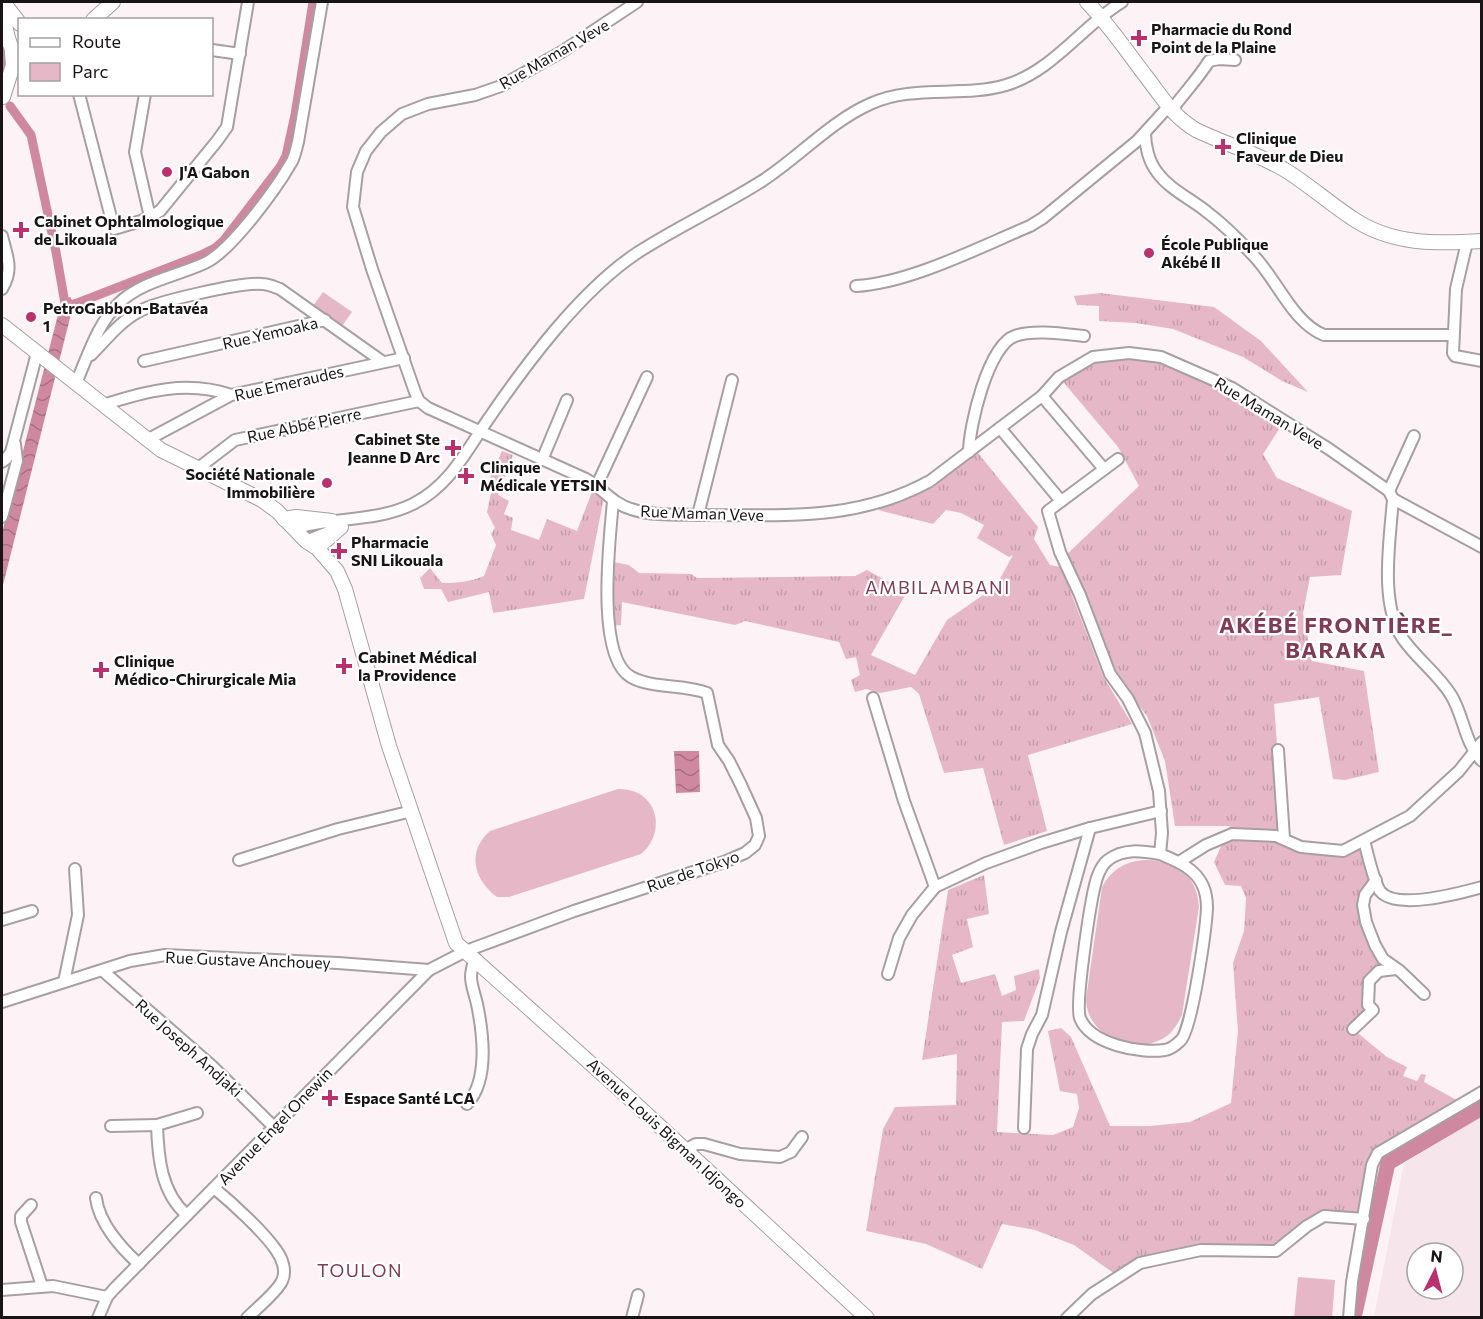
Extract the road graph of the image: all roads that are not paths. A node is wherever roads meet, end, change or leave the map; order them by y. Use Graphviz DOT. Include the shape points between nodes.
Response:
graph roads {
  1 [pos="3,2"];
  2 [pos="113,2"];
  3 [pos="248,2"];
  4 [pos="321,2"];
  5 [pos="637,2"];
  6 [pos="1088,2"];
  7 [pos="1122,2"];
  8 [pos="1101,17"];
  9 [pos="95,18"];
  10 [pos="18,21"];
  11 [pos="3,23"];
  12 [pos="213,50"];
  13 [pos="240,54"];
  14 [pos="16,57"];
  15 [pos="1235,60"];
  16 [pos="18,85"];
  17 [pos="80,96"];
  18 [pos="145,96"];
  19 [pos="2,98"];
  20 [pos="1170,109"];
  21 [pos="1145,133"];
  22 [pos="150,217"];
  23 [pos="2,236"];
  24 [pos="1482,241"];
  25 [pos="1467,242"];
  26 [pos="856,286"];
  27 [pos="2,289"];
  28 [pos="325,320"];
  29 [pos="2,325"];
  30 [pos="1452,335"];
  31 [pos="1084,336"];
  32 [pos="40,355"];
  33 [pos="404,358"];
  34 [pos="87,359"];
  35 [pos="144,361"];
  36 [pos="1482,361"];
  37 [pos="383,362"];
  38 [pos="647,377"];
  39 [pos="732,380"];
  40 [pos="76,383"];
  41 [pos="231,395"];
  42 [pos="1042,396"];
  43 [pos="567,400"];
  44 [pos="419,401"];
  45 [pos="103,405"];
  46 [pos="1000,429"];
  47 [pos="480,433"];
  48 [pos="1414,436"];
  49 [pos="14,439"];
  50 [pos="147,440"];
  51 [pos="969,452"];
  52 [pos="1118,459"];
  53 [pos="542,460"];
  54 [pos="2,462"];
  55 [pos="197,469"];
  56 [pos="1104,469"];
  57 [pos="597,485"];
  58 [pos="1391,495"];
  59 [pos="614,501"];
  60 [pos="1061,501"];
  61 [pos="698,514"];
  62 [pos="2,517"];
  63 [pos="289,524"];
  64 [pos="337,524"];
  65 [pos="311,544"];
  66 [pos="1482,547"];
  67 [pos="873,698"];
  68 [pos="1482,742"];
  69 [pos="1278,750"];
  70 [pos="1478,757"];
  71 [pos="1161,811"];
  72 [pos="412,812"];
  73 [pos="1090,828"];
  74 [pos="1284,838"];
  75 [pos="1364,841"];
  76 [pos="1160,854"];
  77 [pos="239,860"];
  78 [pos="1179,862"];
  79 [pos="75,869"];
  80 [pos="1376,880"];
  81 [pos="935,887"];
  82 [pos="1482,887"];
  83 [pos="32,911"];
  84 [pos="2,920"];
  85 [pos="470,954"];
  86 [pos="1396,969"];
  87 [pos="103,970"];
  88 [pos="429,970"];
  89 [pos="888,974"];
  90 [pos="64,982"];
  91 [pos="1424,994"];
  92 [pos="2,1002"];
  93 [pos="1353,1029"];
  94 [pos="1482,1092"];
  95 [pos="467,1104"];
  96 [pos="197,1113"];
  97 [pos="157,1125"];
  98 [pos="111,1126"];
  99 [pos="274,1126"];
  100 [pos="1024,1128"];
  101 [pos="802,1137"];
  102 [pos="685,1150"];
  103 [pos="213,1188"];
  104 [pos="96,1198"];
  105 [pos="31,1205"];
  106 [pos="187,1215"];
  107 [pos="1364,1219"];
  108 [pos="139,1264"];
  109 [pos="42,1286"];
  110 [pos="2,1290"];
  111 [pos="638,1295"];
  112 [pos="107,1297"];
  113 [pos="98,1317"];
  114 [pos="247,1317"];
  115 [pos="632,1317"];
  116 [pos="867,1317"];
  117 [pos="1067,1317"];
  118 [pos="1349,1317"];
  1 -- 10 [label="main road"];
  1 -- 11 [label="main road"];
  2 -- 9 [label="main road"];
  3 -- 13 [label="street"];
  4 -- 34 [label="street" via="292,162 235,239 216,257 143,286 121,301 105,318"];
  5 -- 33 [label="street, Rue Maman Veve" via="501,86 402,114 366,151 357,172 353,207"];
  6 -- 8 [label="main road"];
  7 -- 8 [label="street"];
  8 -- 20 [label="main road"];
  8 -- 47 [label="street" via="1043,66 1017,82 985,89 890,97 861,108 762,181 640,252 614,270 567,318"];
  11 -- 14 [label="main road"];
  12 -- 13 [label="street"];
  13 -- 22 [label="street" via="227,127 172,198"];
  14 -- 19 [label="main road"];
  15 -- 20 [label="street" via="1219,58 1209,62"];
  16 -- 19 [label="main road"];
  17 -- 22 [label="street" via="114,229"];
  18 -- 22 [label="street" via="135,152"];
  20 -- 21 [label="street"];
  20 -- 25 [label="main road" via="1196,130 1284,169 1375,231 1419,242"];
  21 -- 26 [label="street" via="1030,226 930,267"];
  21 -- 30 [label="street" via="1152,166 1159,175 1252,253 1281,294 1318,333"];
  23 -- 27 [label="street" via="10,268"];
  24 -- 25 [label="main road"];
  25 -- 30 [label="street" via="1456,289"];
  28 -- 34 [label="street" via="271,285 239,286 141,310"];
  28 -- 35 [label="street, Rue Yemoaka"];
  28 -- 37 [label="street"];
  29 -- 32 [label="main road, Avenue Louis Bigman Idjongo"];
  30 -- 36 [label="street" via="1453,355"];
  31 -- 51 [label="street" via="1038,333 1014,336 1007,341 996,355 982,390"];
  32 -- 40 [label="main road, Avenue Louis Bigman Idjongo"];
  32 -- 49 [label="street"];
  33 -- 37 [label="street, Rue Emeraudes"];
  33 -- 44 [label="street, Rue Maman Veve"];
  34 -- 40 [label="street"];
  37 -- 41 [label="street, Rue Emeraudes"];
  38 -- 57 [label="street"];
  39 -- 61 [label="street"];
  40 -- 45 [label="main road, Avenue Louis Bigman Idjongo"];
  41 -- 45 [label="street" via="186,387"];
  41 -- 50 [label="street, Rue Emeraudes"];
  42 -- 46 [label="street, Rue Maman Veve"];
  42 -- 56 [label="street"];
  42 -- 58 [label="street, Rue Maman Veve" via="1059,377 1093,357 1129,352 1161,357 1243,394 1329,449"];
  43 -- 53 [label="street"];
  44 -- 47 [label="street, Rue Maman Veve"];
  44 -- 55 [label="street, Rue Abbé Pierre" via="235,440"];
  45 -- 50 [label="main road, Avenue Louis Bigman Idjongo"];
  46 -- 51 [label="street, Rue Maman Veve"];
  46 -- 60 [label="street"];
  47 -- 53 [label="street, Rue Maman Veve"];
  47 -- 64 [label="street" via="452,474 433,492 385,515"];
  48 -- 58 [label="street"];
  49 -- 54 [label="street" via="9,456"];
  49 -- 62 [label="street" via="16,461"];
  50 -- 55 [label="main road, Avenue Louis Bigman Idjongo"];
  51 -- 61 [label="street, Rue Maman Veve" via="912,491 863,508 814,514"];
  52 -- 56 [label="street"];
  53 -- 57 [label="street, Rue Maman Veve"];
  55 -- 63 [label="main road, Avenue Louis Bigman Idjongo" via="262,500"];
  56 -- 60 [label="street"];
  57 -- 59 [label="street, Rue Maman Veve"];
  58 -- 66 [label="street, Rue Maman Veve"];
  58 -- 70 [label="street" via="1392,613 1404,640 1450,693"];
  59 -- 61 [label="street, Rue Maman Veve" via="642,512"];
  59 -- 85 [label="street, Rue de Tokyo" via="608,629 616,659 620,668 633,678 706,693 718,745 756,818 759,836 745,853 724,862 574,911"];
  60 -- 71 [label="street" via="1048,512 1060,552 1110,674 1144,732"];
  63 -- 64 [label="main road" via="296,517"];
  63 -- 65 [label="main road, Avenue Louis Bigman Idjongo"];
  64 -- 65 [label="main road"];
  65 -- 72 [label="main road, Avenue Louis Bigman Idjongo" via="337,571 345,589 376,706"];
  67 -- 81 [label="street"];
  68 -- 70 [label="street"];
  69 -- 74 [label="street"];
  70 -- 75 [label="street" via="1410,816"];
  71 -- 73 [label="street"];
  71 -- 76 [label="street"];
  72 -- 77 [label="street" via="338,829"];
  72 -- 85 [label="main road, Avenue Louis Bigman Idjongo" via="456,943"];
  73 -- 81 [label="street" via="986,863"];
  73 -- 100 [label="street" via="1042,1015 1028,1048"];
  74 -- 75 [label="street" via="1301,847 1343,851"];
  74 -- 78 [label="street" via="1232,834"];
  75 -- 80 [label="street"];
  76 -- 78 [label="street"];
  76 -- 78 [label="street" via="1136,850 1117,854 1106,861 1098,874 1078,1011 1084,1028 1100,1039 1128,1048 1163,1050 1183,1039 1207,905 1202,883"];
  79 -- 90 [label="street" via="78,915"];
  80 -- 82 [label="street" via="1383,893 1406,900 1454,895"];
  80 -- 86 [label="street" via="1365,895 1366,922 1383,958"];
  81 -- 89 [label="street" via="899,938"];
  83 -- 84 [label="street"];
  85 -- 88 [label="street, Avenue Engel Onewin"];
  85 -- 95 [label="street" via="470,979 483,1052 477,1088"];
  85 -- 102 [label="main road, Avenue Louis Bigman Idjongo"];
  86 -- 91 [label="street"];
  86 -- 93 [label="street" via="1379,971 1369,981 1368,1005 1373,1010"];
  87 -- 88 [label="street, Rue Gustave Anchouey" via="165,955"];
  87 -- 90 [label="street, Rue Gustave Anchouey"];
  87 -- 99 [label="street, Rue Joseph Andjaki"];
  88 -- 99 [label="street, Avenue Engel Onewin"];
  90 -- 92 [label="street, Rue Gustave Anchouey"];
  94 -- 107 [label="street" via="1378,1153 1372,1165"];
  96 -- 97 [label="street"];
  97 -- 98 [label="street"];
  97 -- 106 [label="street" via="159,1163 174,1202"];
  99 -- 103 [label="street, Avenue Engel Onewin"];
  101 -- 102 [label="street" via="791,1152 780,1157 740,1154 704,1144"];
  102 -- 116 [label="main road, Avenue Louis Bigman Idjongo"];
  103 -- 106 [label="street, Avenue Engel Onewin"];
  103 -- 114 [label="street" via="276,1249 282,1260 282,1281"];
  104 -- 108 [label="street" via="105,1223"];
  105 -- 109 [label="street" via="21,1216 21,1222"];
  106 -- 108 [label="street, Avenue Engel Onewin"];
  107 -- 117 [label="street" via="1324,1216 1276,1251 1201,1250 1140,1263 1092,1294"];
  107 -- 118 [label="street"];
  108 -- 112 [label="street, Avenue Engel Onewin"];
  109 -- 110 [label="street"];
  109 -- 112 [label="street"];
  111 -- 115 [label="street"];
  112 -- 113 [label="street, Avenue Engel Onewin"];
}
